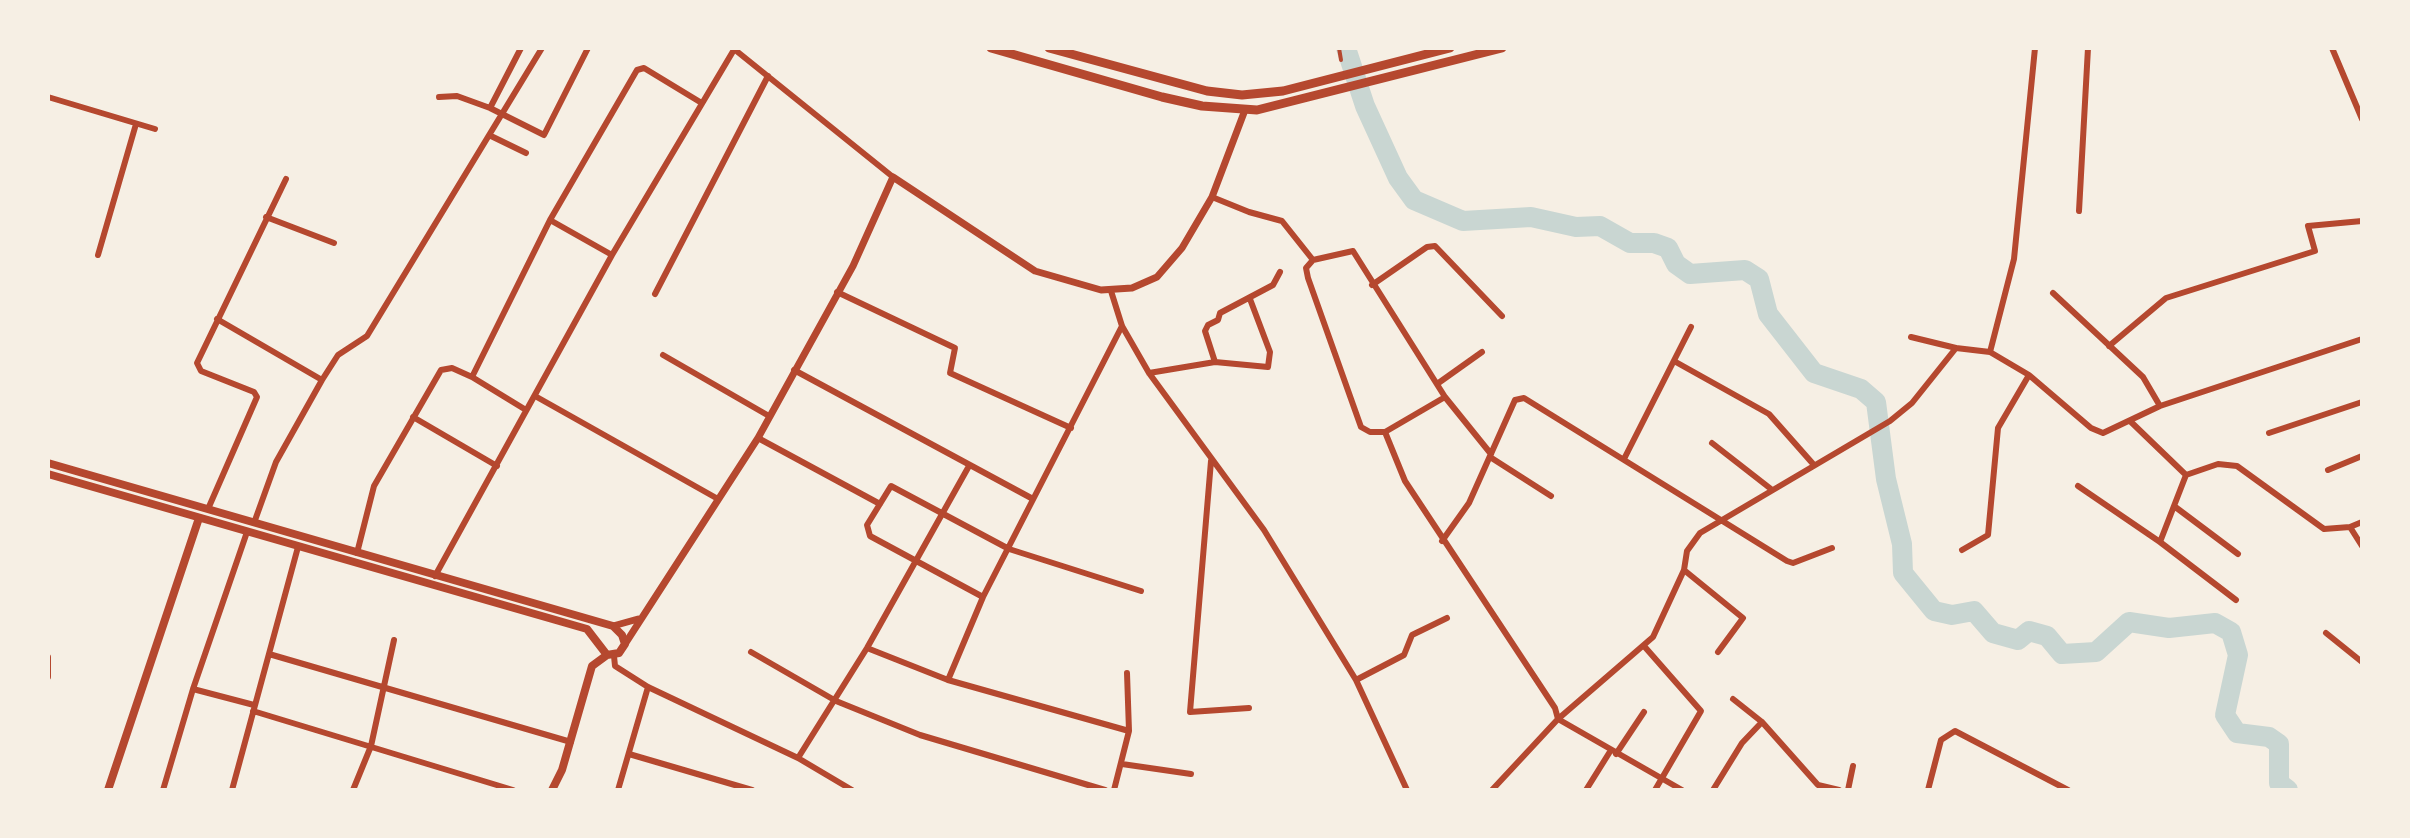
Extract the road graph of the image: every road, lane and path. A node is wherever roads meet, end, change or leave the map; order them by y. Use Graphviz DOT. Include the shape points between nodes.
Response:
graph roads {
  1 [pos="521,48"];
  2 [pos="542,48"];
  3 [pos="588,48"];
  4 [pos="734,48"];
  5 [pos="991,48"];
  6 [pos="1049,48"];
  7 [pos="1339,48"];
  8 [pos="1450,48"];
  9 [pos="1502,48"];
  10 [pos="2035,48"];
  11 [pos="2088,48"];
  12 [pos="2332,48"];
  13 [pos="1017,52"];
  14 [pos="1341,60"];
  15 [pos="768,76"];
  16 [pos="48,97"];
  17 [pos="439,97"];
  18 [pos="700,102"];
  19 [pos="490,108"];
  20 [pos="1245,110"];
  21 [pos="503,115"];
  22 [pos="2362,119"];
  23 [pos="136,124"];
  24 [pos="155,129"];
  25 [pos="491,136"];
  26 [pos="526,153"];
  27 [pos="893,177"];
  28 [pos="286,179"];
  29 [pos="1212,197"];
  30 [pos="2079,211"];
  31 [pos="266,217"];
  32 [pos="550,220"];
  33 [pos="2362,221"];
  34 [pos="334,243"];
  35 [pos="98,255"];
  36 [pos="612,255"];
  37 [pos="1313,260"];
  38 [pos="1280,272"];
  39 [pos="1372,285"];
  40 [pos="1111,291"];
  41 [pos="836,292"];
  42 [pos="2053,293"];
  43 [pos="655,294"];
  44 [pos="1250,299"];
  45 [pos="1502,316"];
  46 [pos="217,319"];
  47 [pos="1122,326"];
  48 [pos="1691,327"];
  49 [pos="1911,337"];
  50 [pos="2362,339"];
  51 [pos="2109,346"];
  52 [pos="1956,348"];
  53 [pos="1482,352"];
  54 [pos="1990,352"];
  55 [pos="663,355"];
  56 [pos="1674,361"];
  57 [pos="1215,362"];
  58 [pos="794,370"];
  59 [pos="1149,373"];
  60 [pos="2029,375"];
  61 [pos="472,377"];
  62 [pos="322,380"];
  63 [pos="1437,384"];
  64 [pos="535,396"];
  65 [pos="1445,397"];
  66 [pos="2362,402"];
  67 [pos="2160,406"];
  68 [pos="526,410"];
  69 [pos="769,416"];
  70 [pos="413,417"];
  71 [pos="2130,421"];
  72 [pos="1071,428"];
  73 [pos="1385,432"];
  74 [pos="2269,433"];
  75 [pos="758,438"];
  76 [pos="1712,443"];
  77 [pos="1491,456"];
  78 [pos="2362,456"];
  79 [pos="1624,459"];
  80 [pos="1211,461"];
  81 [pos="48,463"];
  82 [pos="1814,465"];
  83 [pos="497,466"];
  84 [pos="969,466"];
  85 [pos="2328,470"];
  86 [pos="48,474"];
  87 [pos="2186,475"];
  88 [pos="2078,486"];
  89 [pos="130,487"];
  90 [pos="1771,489"];
  91 [pos="1551,496"];
  92 [pos="127,497"];
  93 [pos="718,499"];
  94 [pos="1033,499"];
  95 [pos="880,504"];
  96 [pos="2174,506"];
  97 [pos="208,509"];
  98 [pos="943,513"];
  99 [pos="199,518"];
  100 [pos="1719,520"];
  101 [pos="2362,522"];
  102 [pos="254,523"];
  103 [pos="2350,527"];
  104 [pos="247,532"];
  105 [pos="1442,541"];
  106 [pos="2160,542"];
  107 [pos="2362,546"];
  108 [pos="298,547"];
  109 [pos="1832,548"];
  110 [pos="1009,549"];
  111 [pos="1962,550"];
  112 [pos="357,554"];
  113 [pos="2238,554"];
  114 [pos="916,562"];
  115 [pos="1684,570"];
  116 [pos="435,576"];
  117 [pos="1141,591"];
  118 [pos="983,597"];
  119 [pos="2236,600"];
  120 [pos="640,618"];
  121 [pos="1447,618"];
  122 [pos="613,626"];
  123 [pos="2326,633"];
  124 [pos="394,640"];
  125 [pos="625,644"];
  126 [pos="1644,646"];
  127 [pos="867,648"];
  128 [pos="751,652"];
  129 [pos="1718,652"];
  130 [pos="269,654"];
  131 [pos="610,655"];
  132 [pos="48,657"];
  133 [pos="2362,662"];
  134 [pos="1127,673"];
  135 [pos="48,677"];
  136 [pos="948,680"];
  137 [pos="1356,680"];
  138 [pos="648,687"];
  139 [pos="193,689"];
  140 [pos="386,689"];
  141 [pos="1733,699"];
  142 [pos="836,701"];
  143 [pos="254,708"];
  144 [pos="1249,708"];
  145 [pos="1644,712"];
  146 [pos="1558,719"];
  147 [pos="1762,722"];
  148 [pos="1129,731"];
  149 [pos="571,742"];
  150 [pos="371,746"];
  151 [pos="1614,752"];
  152 [pos="629,754"];
  153 [pos="798,758"];
  154 [pos="1122,764"];
  155 [pos="1853,766"];
  156 [pos="1191,774"];
  157 [pos="1662,779"];
  158 [pos="839,788"];
  159 [pos="108,790"];
  160 [pos="163,790"];
  161 [pos="232,790"];
  162 [pos="353,790"];
  163 [pos="513,790"];
  164 [pos="552,790"];
  165 [pos="618,790"];
  166 [pos="752,790"];
  167 [pos="852,790"];
  168 [pos="1105,790"];
  169 [pos="1114,790"];
  170 [pos="1407,790"];
  171 [pos="1492,790"];
  172 [pos="1586,790"];
  173 [pos="1655,790"];
  174 [pos="1682,790"];
  175 [pos="1713,790"];
  176 [pos="1839,790"];
  177 [pos="1848,790"];
  178 [pos="1928,790"];
  179 [pos="2068,790"];
  1 -- 19 [label="street"];
  2 -- 21 [label="street"];
  3 -- 21 [label="street" via="544,135"];
  4 -- 15 [label="street"];
  4 -- 18 [label="street"];
  5 -- 13 [label="highway"];
  6 -- 8 [label="highway" via="1207,91 1242,95 1283,91"];
  7 -- 14 [label="street"];
  9 -- 20 [label="highway" via="1280,107"];
  10 -- 54 [label="street" via="2014,259"];
  11 -- 30 [label="street"];
  12 -- 22 [label="street"];
  13 -- 20 [label="highway" via="1162,97"];
  15 -- 27 [label="street"];
  15 -- 43 [label="street"];
  16 -- 23 [label="street"];
  17 -- 19 [label="street" via="457,96"];
  18 -- 32 [label="street" via="639,67"];
  18 -- 36 [label="street"];
  19 -- 21 [label="street"];
  20 -- 29 [label="street"];
  21 -- 25 [label="street"];
  23 -- 24 [label="street"];
  23 -- 35 [label="street"];
  25 -- 26 [label="street"];
  25 -- 62 [label="street" via="367,336 341,353"];
  27 -- 40 [label="street" via="1035,271"];
  27 -- 41 [label="street"];
  28 -- 31 [label="street"];
  29 -- 37 [label="street" via="1282,221"];
  29 -- 40 [label="street" via="1182,248 1157,277"];
  31 -- 34 [label="street"];
  31 -- 46 [label="street"];
  32 -- 36 [label="street"];
  32 -- 61 [label="street"];
  33 -- 51 [label="street" via="2308,226 2315,251 2166,298"];
  36 -- 64 [label="street"];
  37 -- 39 [label="street" via="1351,250"];
  37 -- 73 [label="street" via="1306,268 1308,278 1361,427"];
  38 -- 44 [label="street" via="1273,285"];
  39 -- 45 [label="street" via="1435,246"];
  39 -- 63 [label="street"];
  40 -- 47 [label="street"];
  41 -- 58 [label="street"];
  41 -- 72 [label="street" via="955,348 950,373"];
  42 -- 51 [label="street"];
  44 -- 57 [label="street" via="1208,325 1205,331"];
  44 -- 57 [label="street" via="1270,352 1268,367"];
  46 -- 62 [label="street"];
  46 -- 97 [label="street" via="197,366 257,397"];
  47 -- 59 [label="street"];
  47 -- 72 [label="street"];
  48 -- 56 [label="street"];
  49 -- 52 [label="street"];
  50 -- 67 [label="street"];
  51 -- 67 [label="street" via="2143,377"];
  52 -- 54 [label="street"];
  52 -- 82 [label="street" via="1912,403"];
  53 -- 63 [label="street"];
  54 -- 60 [label="street"];
  55 -- 69 [label="street"];
  56 -- 79 [label="street"];
  56 -- 82 [label="street" via="1769,414"];
  57 -- 59 [label="street"];
  58 -- 69 [label="street"];
  58 -- 84 [label="street"];
  59 -- 80 [label="street"];
  60 -- 71 [label="street" via="2095,431 2107,432"];
  60 -- 111 [label="street" via="1998,428 1988,535"];
  61 -- 68 [label="street"];
  61 -- 70 [label="street" via="444,367"];
  62 -- 102 [label="street" via="276,462"];
  63 -- 65 [label="street"];
  64 -- 68 [label="street"];
  64 -- 93 [label="street"];
  65 -- 73 [label="street"];
  65 -- 77 [label="street"];
  66 -- 74 [label="street"];
  67 -- 71 [label="street"];
  68 -- 83 [label="street"];
  69 -- 75 [label="street"];
  70 -- 83 [label="street"];
  70 -- 112 [label="street" via="374,486"];
  71 -- 87 [label="street"];
  72 -- 94 [label="street"];
  73 -- 105 [label="street" via="1405,481"];
  75 -- 93 [label="street"];
  75 -- 95 [label="street"];
  76 -- 90 [label="street"];
  77 -- 79 [label="street" via="1515,400 1524,398"];
  77 -- 91 [label="street"];
  77 -- 105 [label="street" via="1469,503"];
  78 -- 85 [label="street"];
  79 -- 100 [label="street"];
  80 -- 137 [label="street" via="1264,530"];
  80 -- 144 [label="street" via="1190,712"];
  81 -- 89 [label="main road"];
  82 -- 90 [label="street"];
  83 -- 116 [label="street"];
  84 -- 94 [label="street"];
  84 -- 98 [label="street"];
  86 -- 92 [label="main road"];
  87 -- 96 [label="street"];
  87 -- 103 [label="street" via="2218,464 2237,466 2324,529"];
  88 -- 106 [label="street"];
  89 -- 92 [label="main road"];
  89 -- 97 [label="main road"];
  90 -- 100 [label="street"];
  92 -- 99 [label="main road"];
  93 -- 120 [label="street"];
  94 -- 110 [label="street"];
  95 -- 98 [label="street" via="891,486"];
  95 -- 114 [label="street" via="867,525 870,536"];
  96 -- 106 [label="street"];
  96 -- 113 [label="street"];
  97 -- 102 [label="main road"];
  98 -- 110 [label="street"];
  98 -- 114 [label="street"];
  99 -- 104 [label="main road"];
  99 -- 159 [label="main road"];
  100 -- 109 [label="street" via="1790,563"];
  100 -- 115 [label="street" via="1694,539"];
  101 -- 103 [label="street"];
  102 -- 112 [label="main road"];
  103 -- 107 [label="street"];
  104 -- 108 [label="main road"];
  104 -- 139 [label="street"];
  105 -- 146 [label="street"];
  106 -- 119 [label="street"];
  108 -- 130 [label="street"];
  108 -- 131 [label="main road" via="587,629"];
  110 -- 117 [label="street"];
  110 -- 118 [label="street"];
  112 -- 116 [label="main road"];
  114 -- 118 [label="street"];
  114 -- 127 [label="street"];
  115 -- 126 [label="street" via="1658,628"];
  115 -- 129 [label="street" via="1743,618"];
  116 -- 122 [label="main road"];
  118 -- 136 [label="street"];
  120 -- 122 [label="street"];
  120 -- 125 [label="street"];
  121 -- 137 [label="street" via="1412,635 1404,655"];
  122 -- 125 [label="main road"];
  123 -- 133 [label="street"];
  124 -- 140 [label="street"];
  125 -- 131 [label="main road"];
  126 -- 146 [label="street"];
  126 -- 157 [label="street" via="1701,711"];
  127 -- 136 [label="street"];
  127 -- 142 [label="street"];
  128 -- 142 [label="street"];
  130 -- 140 [label="street"];
  130 -- 143 [label="street"];
  131 -- 138 [label="street" via="615,666"];
  131 -- 149 [label="main road" via="592,666"];
  132 -- 135 [label="street"];
  134 -- 148 [label="street"];
  136 -- 148 [label="street"];
  137 -- 170 [label="street"];
  138 -- 152 [label="street"];
  138 -- 153 [label="street"];
  139 -- 143 [label="street"];
  139 -- 160 [label="street"];
  140 -- 149 [label="street"];
  140 -- 150 [label="street"];
  141 -- 147 [label="street"];
  142 -- 153 [label="street"];
  142 -- 168 [label="street" via="957,747"];
  143 -- 150 [label="street"];
  143 -- 161 [label="street"];
  145 -- 151 [label="street"];
  146 -- 151 [label="street"];
  146 -- 171 [label="street"];
  147 -- 175 [label="street"];
  147 -- 176 [label="street" via="1815,782"];
  148 -- 154 [label="street"];
  149 -- 164 [label="main road"];
  150 -- 162 [label="street"];
  150 -- 163 [label="street"];
  151 -- 157 [label="street"];
  151 -- 172 [label="street"];
  152 -- 165 [label="street"];
  152 -- 166 [label="street"];
  153 -- 158 [label="street"];
  154 -- 156 [label="street"];
  154 -- 169 [label="street"];
  155 -- 177 [label="street"];
  157 -- 173 [label="street"];
  157 -- 174 [label="street"];
  158 -- 167 [label="street"];
  178 -- 179 [label="street" via="1941,740 1955,731"];
}
